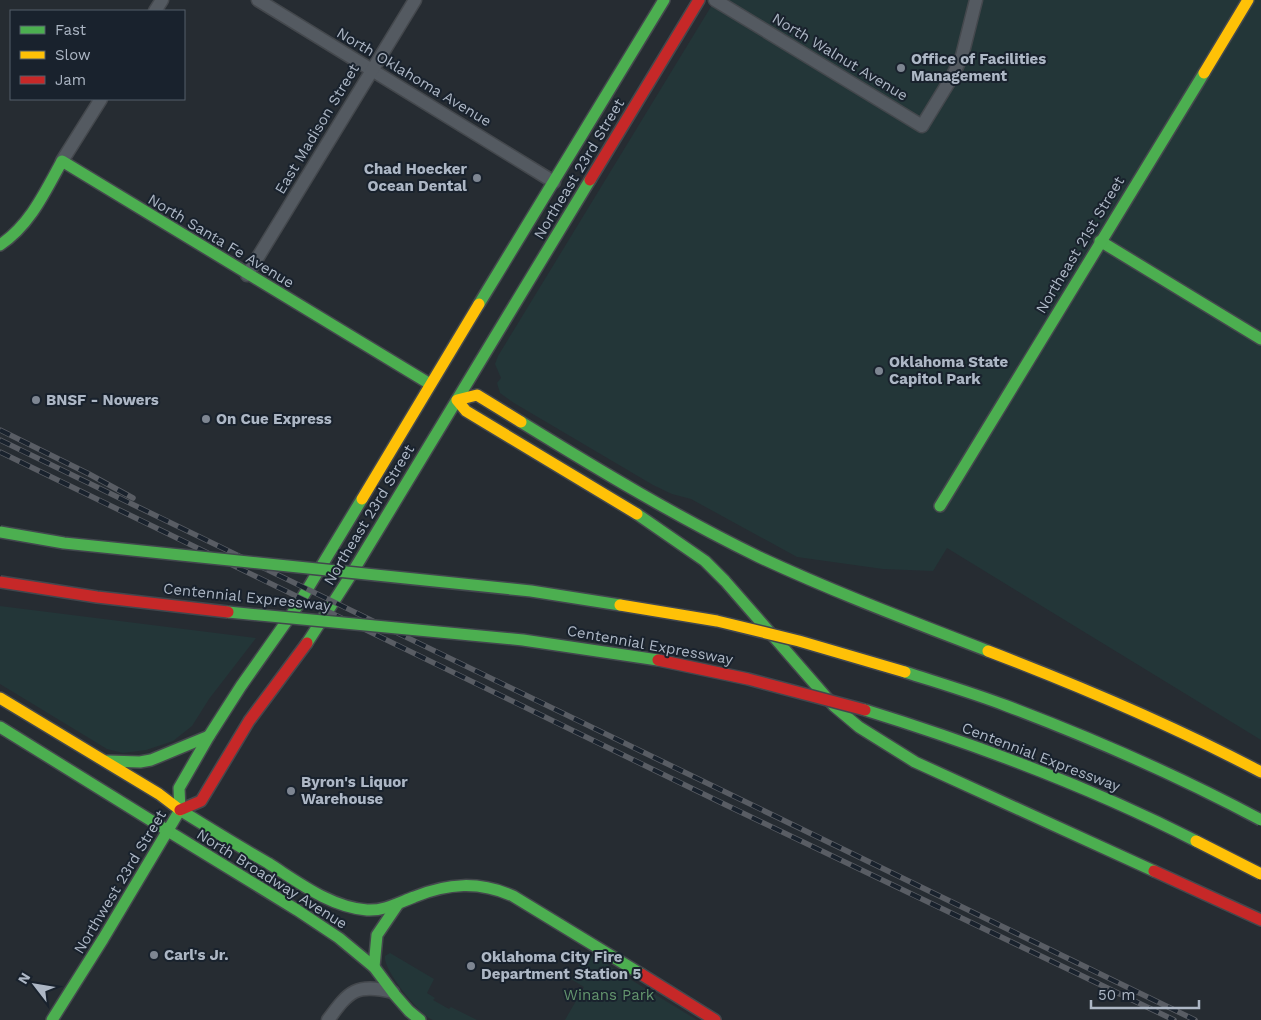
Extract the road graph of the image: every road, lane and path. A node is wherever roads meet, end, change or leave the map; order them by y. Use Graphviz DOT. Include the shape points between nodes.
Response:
graph roads {
  1 [pos="258,0"];
  2 [pos="415,0"];
  3 [pos="664,0"];
  4 [pos="699,0"];
  5 [pos="715,0"];
  6 [pos="976,0"];
  7 [pos="1248,0"];
  8 [pos="371,70"];
  9 [pos="100,100"];
  10 [pos="62,161"];
  11 [pos="554,182"];
  12 [pos="1100,241"];
  13 [pos="0,245"];
  14 [pos="247,274"];
  15 [pos="1261,339"];
  16 [pos="430,384"];
  17 [pos="450,396"];
  18 [pos="940,506"];
  19 [pos="0,532"];
  20 [pos="0,582"];
  21 [pos="0,698"];
  22 [pos="0,727"];
  23 [pos="208,736"];
  24 [pos="106,761"];
  25 [pos="1261,772"];
  26 [pos="180,810"];
  27 [pos="1261,820"];
  28 [pos="168,831"];
  29 [pos="1261,874"];
  30 [pos="398,904"];
  31 [pos="1261,920"];
  32 [pos="374,967"];
  33 [pos="393,992"];
  34 [pos="52,1020"];
  35 [pos="328,1020"];
  36 [pos="420,1020"];
  37 [pos="715,1020"];
  1 -- 8 [label="street, North Oklahoma Avenue"];
  2 -- 8 [label="street, East Madison Street"];
  3 -- 11 [label="main road, Northeast 23rd Street"];
  4 -- 17 [label="main road, Northeast 23rd Street"];
  5 -- 6 [label="street, North Walnut Avenue" via="922,126 962,56"];
  7 -- 12 [label="main road, Northeast 21st Street"];
  8 -- 11 [label="street, North Oklahoma Avenue"];
  8 -- 14 [label="street, East Madison Street"];
  9 -- 10 [label="street"];
  10 -- 13 [label="main road" via="25,224"];
  10 -- 14 [label="main road, North Santa Fe Avenue"];
  11 -- 16 [label="main road, Northeast 23rd Street"];
  12 -- 15 [label="main road"];
  12 -- 18 [label="main road, Northeast 21st Street"];
  14 -- 16 [label="main road, North Santa Fe Avenue"];
  16 -- 17 [label="main road, North Santa Fe Avenue"];
  16 -- 23 [label="main road, Northeast 23rd Street" via="296,608"];
  17 -- 25 [label="main road" via="477,395 663,508 803,577 1139,711"];
  17 -- 26 [label="main road, Northeast 23rd Street" via="349,578 297,658 249,721 201,801"];
  17 -- 31 [label="main road, North Santa Fe Avenue, bridge" via="466,411 645,519 705,561 834,706 859,728 915,762"];
  19 -- 27 [label="main road, bridge" via="91,546 530,590 717,621 870,661 1005,705 1129,755"];
  20 -- 29 [label="main road, Centennial Expressway, bridge" via="174,605 570,645 718,672 856,708 976,746 1116,802"];
  21 -- 24 [label="main road, North Broadway Avenue"];
  22 -- 28 [label="main road, North Broadway Avenue"];
  23 -- 24 [label="main road" via="151,760"];
  23 -- 26 [label="main road, Northeast 23rd Street" via="180,788"];
  24 -- 26 [label="main road, North Broadway Avenue"];
  26 -- 28 [label="main road, Northwest 23rd Street"];
  26 -- 30 [label="main road, North Broadway Avenue" via="330,899 354,908 376,910"];
  28 -- 32 [label="main road, North Broadway Avenue" via="297,910"];
  28 -- 34 [label="main road, Northwest 23rd Street"];
  30 -- 32 [label="main road" via="377,934"];
  30 -- 37 [label="main road, North Broadway Avenue" via="440,888 462,885 490,887 513,896"];
  32 -- 33 [label="main road, North Broadway Avenue"];
  33 -- 35 [label="street" via="366,988 354,992 344,998"];
  33 -- 36 [label="main road, North Broadway Avenue"];
}
